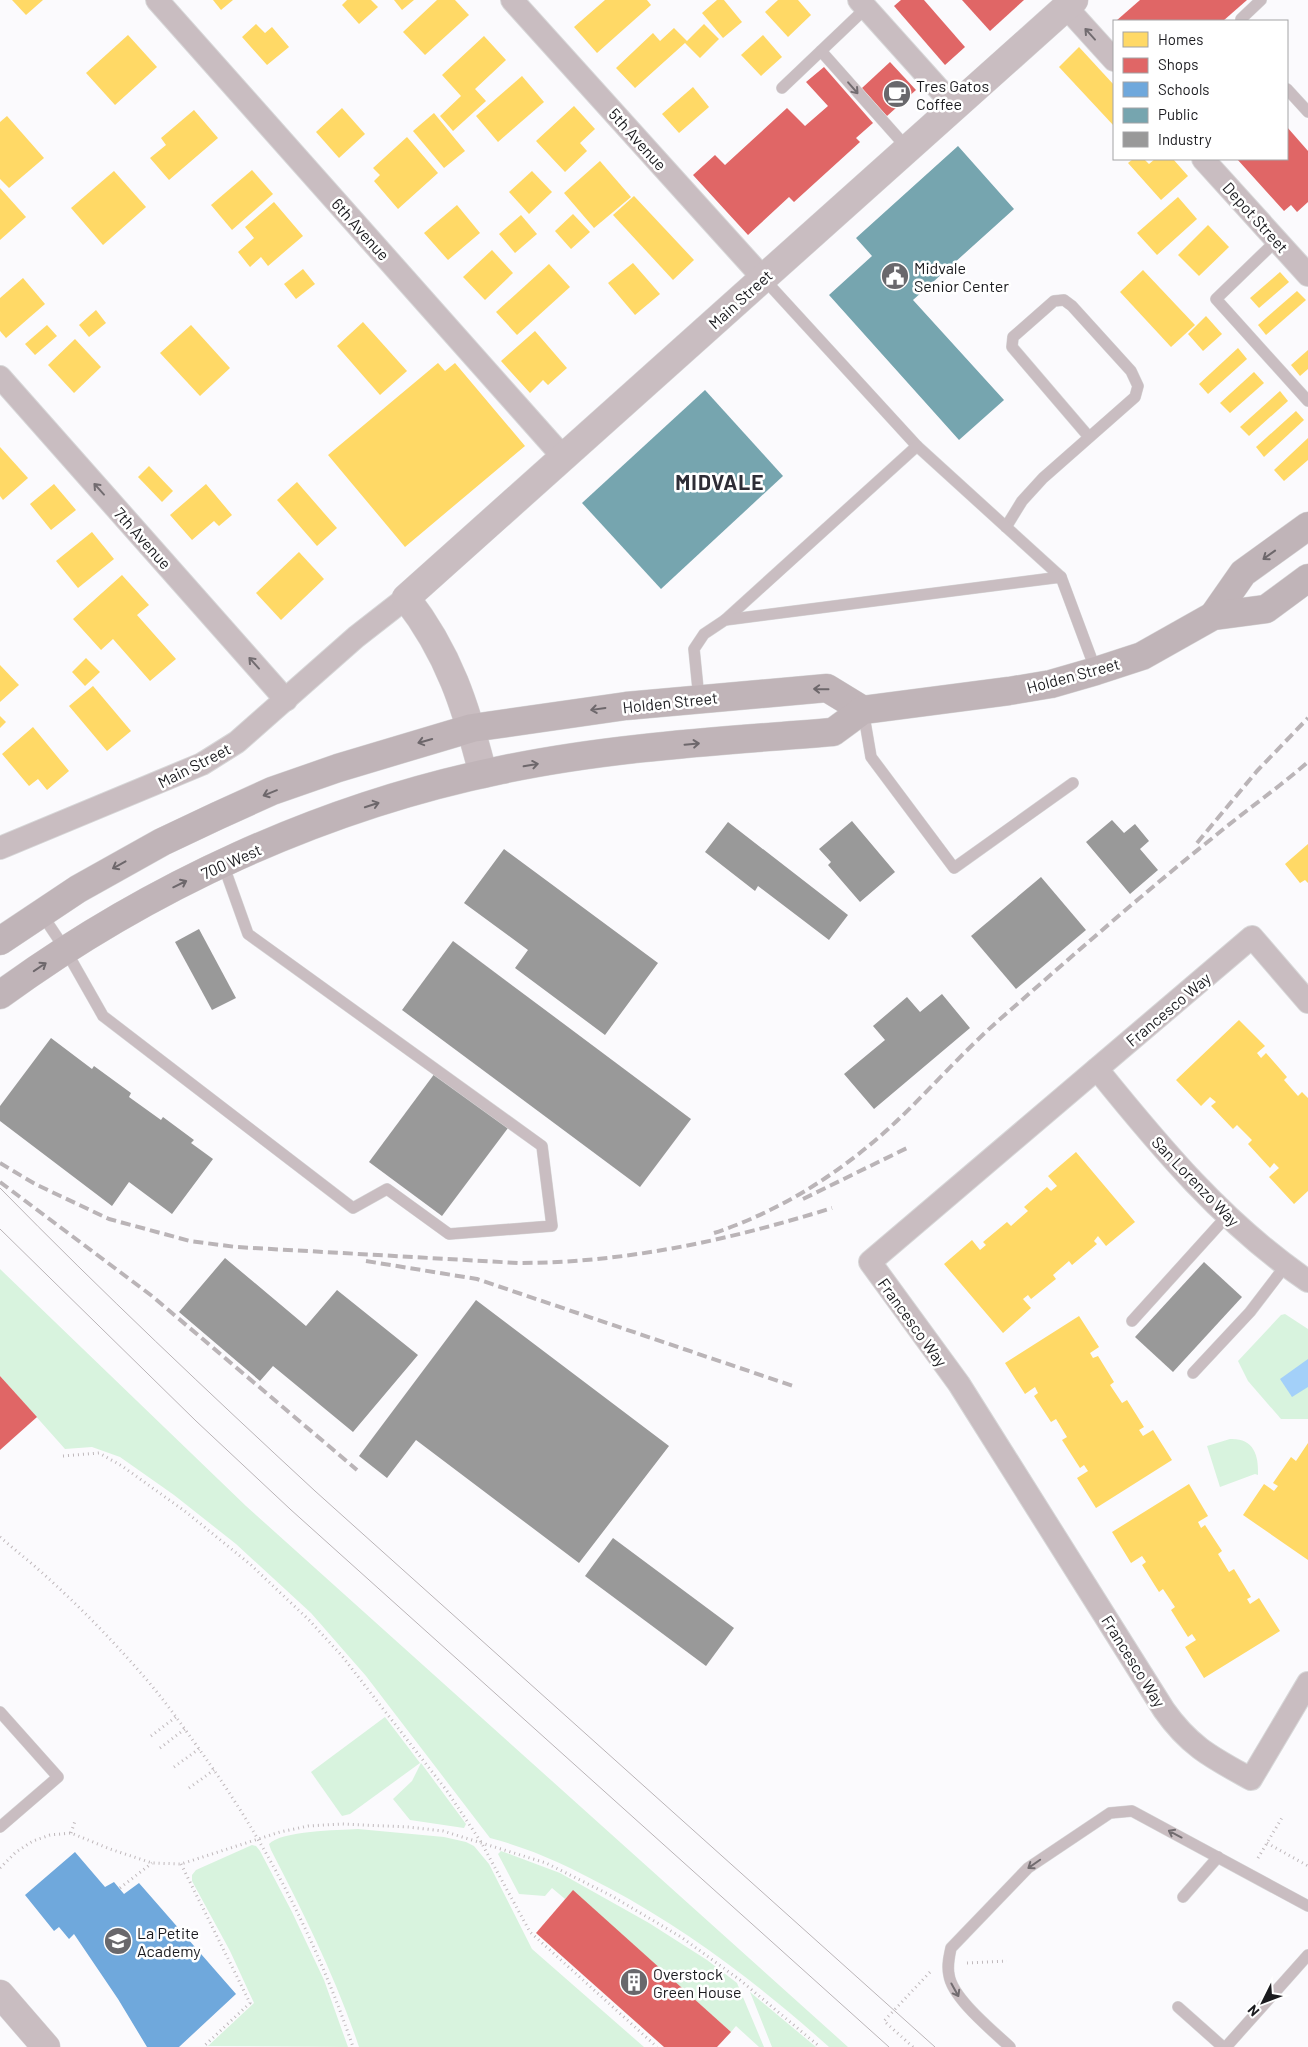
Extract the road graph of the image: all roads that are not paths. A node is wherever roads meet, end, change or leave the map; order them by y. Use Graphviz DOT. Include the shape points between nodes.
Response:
graph roads {
  1 [pos="157,0"];
  2 [pos="512,0"];
  3 [pos="1261,0"];
  4 [pos="863,4"];
  5 [pos="1070,4"];
  6 [pos="1241,20"];
  7 [pos="821,51"];
  8 [pos="1113,59"];
  9 [pos="782,88"];
  10 [pos="1288,89"];
  11 [pos="955,107"];
  12 [pos="1308,112"];
  13 [pos="908,149"];
  14 [pos="1204,160"];
  15 [pos="1277,240"];
  16 [pos="1304,263"];
  17 [pos="763,278"];
  18 [pos="0,377"];
  19 [pos="1308,401"];
  20 [pos="1089,437"];
  21 [pos="917,446"];
  22 [pos="564,458"];
  23 [pos="1308,526"];
  24 [pos="1006,527"];
  25 [pos="1061,577"];
  26 [pos="1308,578"];
  27 [pos="406,598"];
  28 [pos="1213,616"];
  29 [pos="725,620"];
  30 [pos="1096,671"];
  31 [pos="699,699"];
  32 [pos="286,700"];
  33 [pos="864,710"];
  34 [pos="472,728"];
  35 [pos="483,774"];
  36 [pos="1072,783"];
  37 [pos="0,848"];
  38 [pos="223,863"];
  39 [pos="41,913"];
  40 [pos="0,941"];
  41 [pos="65,949"];
  42 [pos="0,995"];
  43 [pos="1308,1002"];
  44 [pos="1097,1069"];
  45 [pos="1227,1216"];
  46 [pos="1286,1265"];
  47 [pos="1308,1281"];
  48 [pos="1132,1321"];
  49 [pos="1193,1373"];
  50 [pos="1308,1683"];
  51 [pos="0,1712"];
  52 [pos="0,1827"];
  53 [pos="1218,1857"];
  54 [pos="1183,1897"];
  55 [pos="1308,1906"];
  56 [pos="1308,1955"];
  57 [pos="0,1994"];
  58 [pos="1178,2007"];
  59 [pos="46,2047"];
  60 [pos="1010,2047"];
  61 [pos="1224,2047"];
  1 -- 22 [label="street, 6th Avenue"];
  2 -- 17 [label="street, 5th Avenue"];
  3 -- 6 [label="lane"];
  4 -- 7 [label="lane"];
  4 -- 11 [label="street"];
  8 -- 5 [label="street, one-way"];
  5 -- 11 [label="street, Main Street"];
  7 -- 9 [label="lane"];
  7 -- 13 [label="lane, one-way"];
  10 -- 12 [label="lane"];
  11 -- 13 [label="street, Main Street"];
  13 -- 17 [label="street, Main Street"];
  14 -- 15 [label="street, Depot Street"];
  15 -- 16 [label="street, Depot Street"];
  15 -- 19 [label="lane" via="1216,299"];
  17 -- 21 [label="lane"];
  17 -- 22 [label="street, Main Street"];
  32 -- 18 [label="street, 7th Avenue, one-way"];
  20 -- 20 [label="lane" via="1134,397 1138,386 1131,370 1072,306 1064,300 1054,301 1014,337 1012,348"];
  20 -- 24 [label="lane" via="1043,478 1022,501"];
  21 -- 24 [label="lane"];
  21 -- 29 [label="lane"];
  22 -- 27 [label="street, Main Street"];
  23 -- 28 [label="main road, Holden Street, one-way" via="1243,573"];
  24 -- 25 [label="lane"];
  25 -- 29 [label="lane"];
  25 -- 30 [label="lane"];
  26 -- 28 [label="main road, Holden Street" via="1266,609"];
  27 -- 32 [label="street, Main Street"];
  27 -- 34 [label="street" via="426,624 443,656"];
  28 -- 30 [label="main road, Holden Street" via="1142,656"];
  29 -- 31 [label="lane" via="704,634 694,649"];
  30 -- 33 [label="main road, Holden Street" via="1009,692"];
  33 -- 31 [label="main road, Holden Street, one-way" via="827,688"];
  31 -- 34 [label="main road, Holden Street, one-way"];
  32 -- 37 [label="street, Main Street" via="237,742 202,764"];
  35 -- 33 [label="main road, Holden Street, one-way" via="583,756 833,732"];
  33 -- 36 [label="lane" via="872,757 954,868"];
  34 -- 35 [label="street"];
  34 -- 39 [label="main road, one-way" via="395,750 272,792 162,842"];
  38 -- 35 [label="main road, 700 West, one-way" via="326,820"];
  41 -- 38 [label="main road, 700 West, one-way" via="168,890"];
  38 -- 41 [label="lane" via="248,934 542,1146 552,1226 449,1234 386,1189 353,1208 103,1016"];
  39 -- 40 [label="main road"];
  39 -- 41 [label="lane"];
  42 -- 41 [label="main road, 700 West, one-way"];
  43 -- 44 [label="street, Francesco Way" via="1252,937"];
  44 -- 45 [label="street, San Lorenzo Way" via="1173,1161"];
  44 -- 50 [label="street, Francesco Way" via="870,1262 959,1384 1183,1736 1252,1780"];
  45 -- 46 [label="street, San Lorenzo Way"];
  45 -- 48 [label="lane"];
  46 -- 47 [label="street, San Lorenzo Way"];
  46 -- 49 [label="lane" via="1250,1312"];
  51 -- 52 [label="lane" via="58,1777"];
  53 -- 54 [label="lane"];
  53 -- 55 [label="lane"];
  53 -- 60 [label="lane, one-way" via="1132,1811 1110,1813 1028,1868 951,1948 948,1963 949,1977 956,1994"];
  56 -- 61 [label="lane"];
  57 -- 59 [label="street"];
  58 -- 61 [label="lane"];
}
